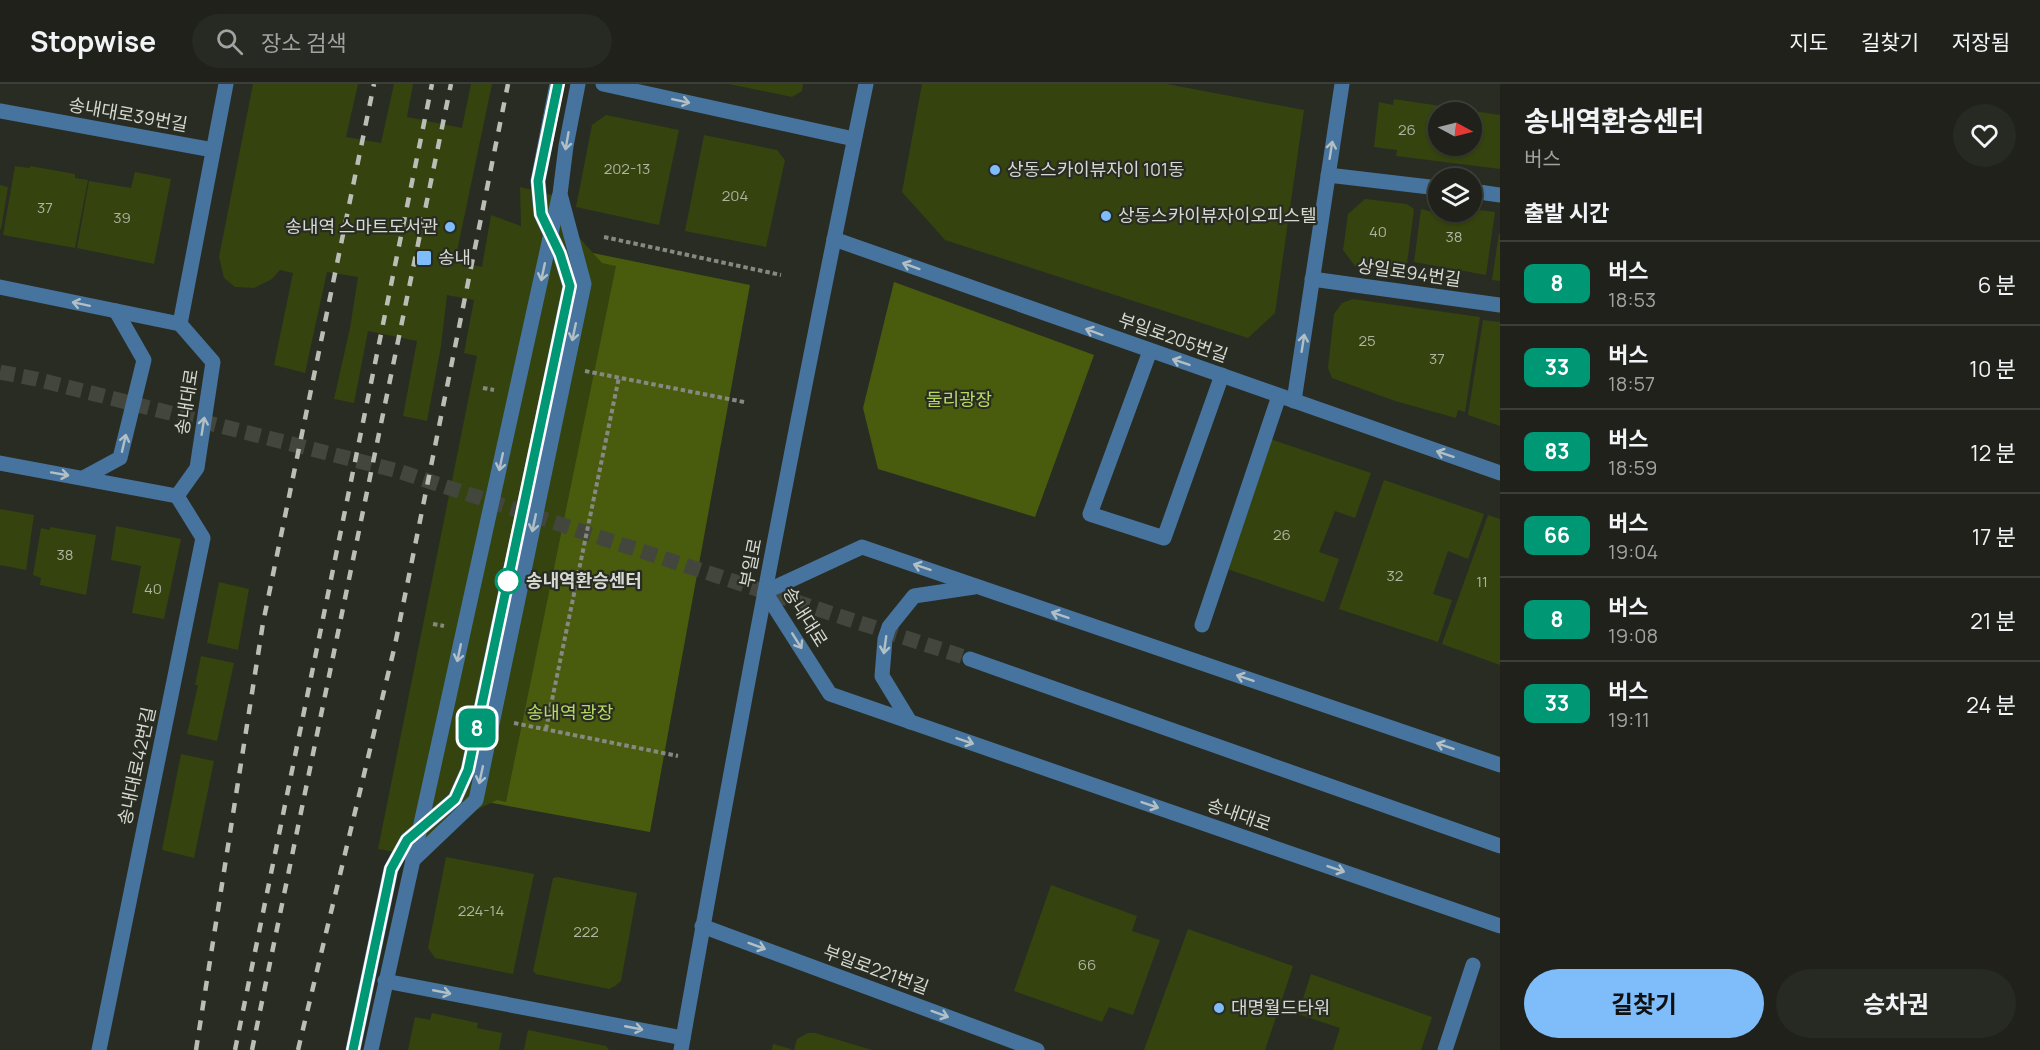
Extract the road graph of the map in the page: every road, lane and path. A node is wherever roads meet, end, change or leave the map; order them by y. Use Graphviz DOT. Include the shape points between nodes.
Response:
graph roads {
  1 [pos="226,84"];
  2 [pos="558,84"];
  3 [pos="578,84"];
  4 [pos="603,84"];
  5 [pos="866,84"];
  6 [pos="1341,84"];
  7 [pos="0,111"];
  8 [pos="854,139"];
  9 [pos="213,150"];
  10 [pos="1328,175"];
  11 [pos="1428,187"];
  12 [pos="1482,192"];
  13 [pos="560,194"];
  14 [pos="1500,195"];
  15 [pos="604,237"];
  16 [pos="834,239"];
  17 [pos="781,274"];
  18 [pos="1312,279"];
  19 [pos="0,287"];
  20 [pos="1500,305"];
  21 [pos="116,311"];
  22 [pos="180,324"];
  23 [pos="1150,351"];
  24 [pos="567,367"];
  25 [pos="1222,375"];
  26 [pos="619,377"];
  27 [pos="1287,398"];
  28 [pos="744,402"];
  29 [pos="0,463"];
  30 [pos="1500,473"];
  31 [pos="83,478"];
  32 [pos="177,496"];
  33 [pos="977,586"];
  34 [pos="765,592"];
  35 [pos="1202,625"];
  36 [pos="970,659"];
  37 [pos="493,719"];
  38 [pos="910,722"];
  39 [pos="546,729"];
  40 [pos="678,756"];
  41 [pos="1500,765"];
  42 [pos="1500,846"];
  43 [pos="413,860"];
  44 [pos="702,926"];
  45 [pos="1500,926"];
  46 [pos="1473,965"];
  47 [pos="385,981"];
  48 [pos="682,1044"];
  49 [pos="99,1050"];
  50 [pos="353,1050"];
  51 [pos="370,1050"];
  52 [pos="1036,1050"];
  53 [pos="1445,1050"];
  1 -- 9 [label="street"];
  2 -- 50 [label="street, bridge" via="538,181 541,214 570,286 497,635 468,770 455,799 407,840 391,869"];
  3 -- 13 [label="street, one-way"];
  4 -- 8 [label="street, one-way"];
  5 -- 8 [label="street, 부일로"];
  10 -- 6 [label="street, one-way"];
  7 -- 9 [label="street, 송내대로39번길"];
  8 -- 16 [label="street, 부일로"];
  9 -- 22 [label="street"];
  10 -- 11 [label="street"];
  10 -- 18 [label="street"];
  12 -- 14 [label="street"];
  13 -- 24 [label="street, one-way" via="584,284"];
  13 -- 43 [label="street, one-way"];
  15 -- 17 [label="path"];
  23 -- 16 [label="street, 부일로205번길, one-way"];
  16 -- 34 [label="street, 부일로"];
  18 -- 20 [label="street, 상일로94번길"];
  27 -- 18 [label="street, one-way"];
  21 -- 19 [label="street, one-way"];
  21 -- 22 [label="street"];
  31 -- 21 [label="street, one-way" via="120,458 144,360"];
  32 -- 22 [label="street, 송내대로, one-way" via="197,468 213,362"];
  25 -- 23 [label="street, 부일로205번길, one-way"];
  23 -- 25 [label="street" via="1090,514 1164,538"];
  24 -- 26 [label="path"];
  24 -- 37 [label="street, one-way"];
  25 -- 27 [label="street, 부일로205번길"];
  26 -- 28 [label="path"];
  26 -- 39 [label="path"];
  30 -- 27 [label="street, 부일로205번길, one-way"];
  27 -- 35 [label="street"];
  29 -- 31 [label="street, one-way"];
  31 -- 32 [label="street"];
  32 -- 49 [label="street, 송내대로42번길" via="203,538"];
  33 -- 34 [label="street, 송내대로, one-way" via="862,547"];
  33 -- 38 [label="street, one-way" via="914,596 889,627 882,676"];
  41 -- 33 [label="street, 송내대로, one-way"];
  34 -- 38 [label="street, 송내대로, one-way" via="830,694"];
  34 -- 44 [label="street, 부일로"];
  36 -- 42 [label="street"];
  37 -- 39 [label="path"];
  37 -- 43 [label="street, one-way" via="476,800"];
  38 -- 45 [label="street, 송내대로, one-way"];
  39 -- 40 [label="path"];
  43 -- 47 [label="street"];
  44 -- 48 [label="street, 부일로"];
  44 -- 52 [label="street, 부일로221번길, one-way"];
  46 -- 53 [label="street"];
  47 -- 48 [label="street, one-way"];
  47 -- 51 [label="street"];
}
